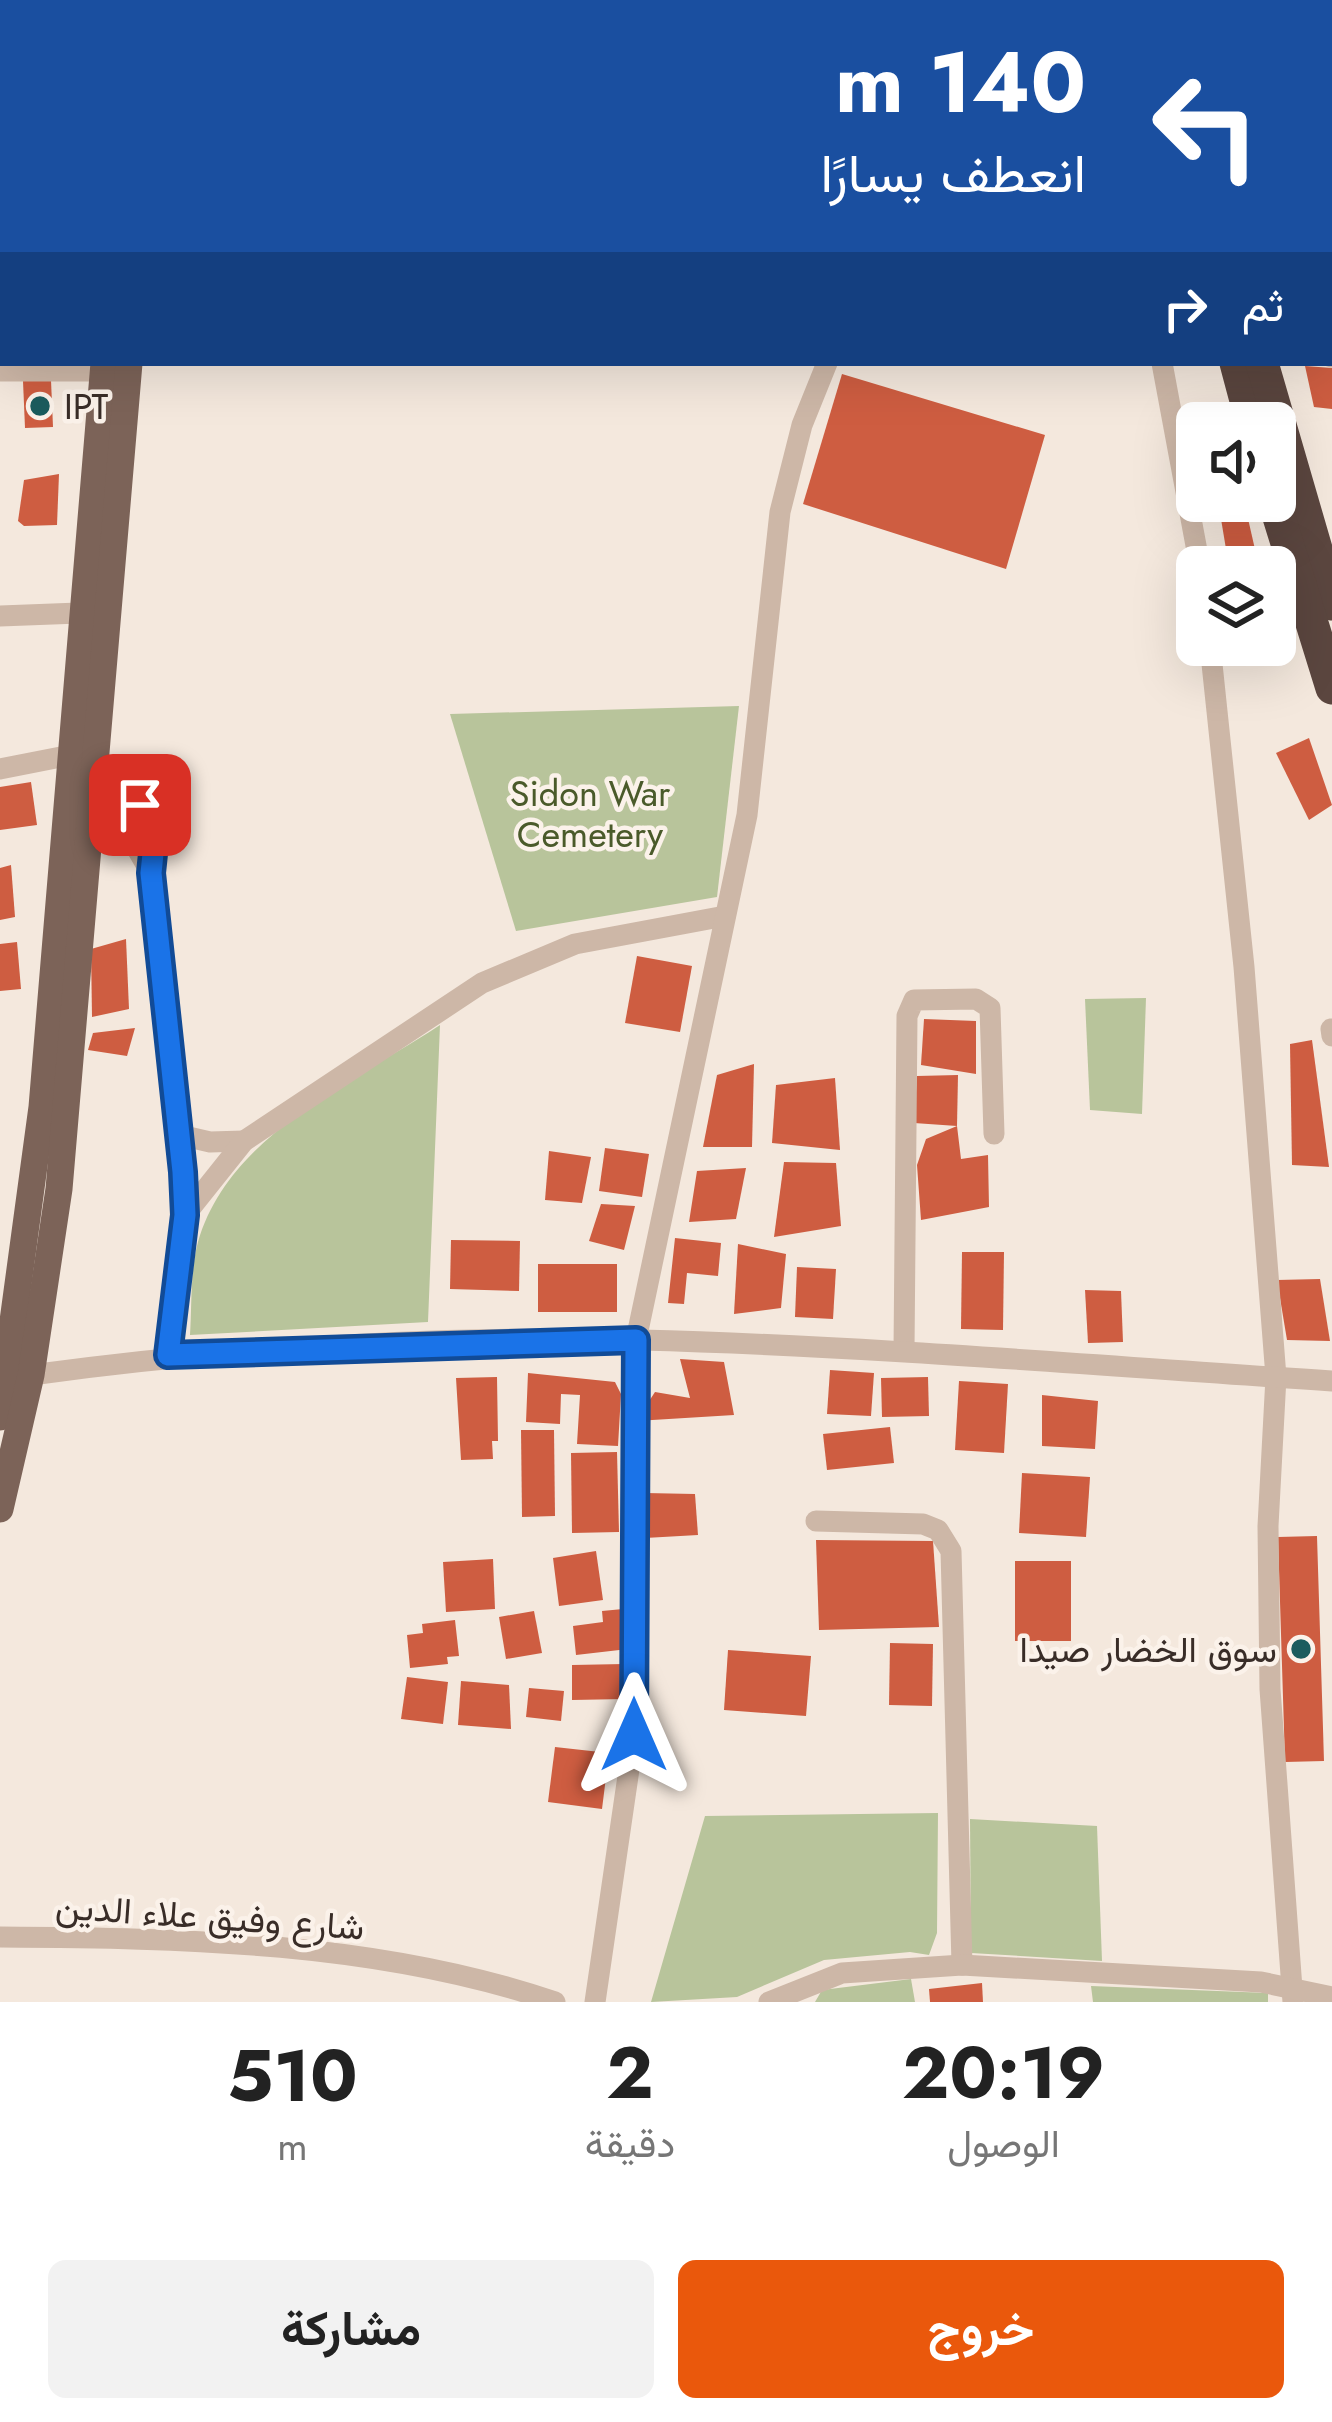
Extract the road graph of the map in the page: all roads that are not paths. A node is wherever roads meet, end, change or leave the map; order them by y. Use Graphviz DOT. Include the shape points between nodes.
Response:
graph roads {
  1 [pos="112,366"];
  2 [pos="826,366"];
  3 [pos="1163,366"];
  4 [pos="1236,366"];
  5 [pos="1263,366"];
  6 [pos="0,371"];
  7 [pos="1246,402"];
  8 [pos="1281,522"];
  9 [pos="1195,546"];
  10 [pos="1332,604"];
  11 [pos="80,613"];
  12 [pos="0,616"];
  13 [pos="1212,666"];
  14 [pos="1332,688"];
  15 [pos="79,768"];
  16 [pos="0,769"];
  17 [pos="79,813"];
  18 [pos="151,873"];
  19 [pos="725,916"];
  20 [pos="994,1134"];
  21 [pos="180,1135"];
  22 [pos="244,1141"];
  23 [pos="185,1215"];
  24 [pos="636,1340"];
  25 [pos="904,1351"];
  26 [pos="168,1355"];
  27 [pos="1276,1377"];
  28 [pos="13,1380"];
  29 [pos="1332,1381"];
  30 [pos="0,1418"];
  31 [pos="0,1509"];
  32 [pos="816,1521"];
  33 [pos="0,1937"];
  34 [pos="962,1965"];
  35 [pos="1329,1990"];
  36 [pos="1293,1995"];
  37 [pos="555,2002"];
  38 [pos="595,2002"];
  39 [pos="769,2002"];
  1 -- 6 [label="street"];
  1 -- 11 [label="main road"];
  1 -- 15 [label="main road"];
  2 -- 19 [label="street" via="780,512 754,772"];
  3 -- 9 [label="street"];
  4 -- 7 [label="highway"];
  5 -- 10 [label="highway"];
  8 -- 14 [label="highway"];
  11 -- 12 [label="street"];
  11 -- 15 [label="main road"];
  13 -- 27 [label="street"];
  15 -- 16 [label="street"];
  15 -- 17 [label="main road"];
  15 -- 18 [label="street" via="121,786 140,805 154,844"];
  17 -- 18 [label="street" via="123,825"];
  17 -- 28 [label="main road"];
  18 -- 21 [label="street"];
  19 -- 22 [label="street" via="575,944 512,966"];
  19 -- 24 [label="street"];
  20 -- 25 [label="street" via="990,1008 976,999 914,1000"];
  21 -- 22 [label="street"];
  21 -- 23 [label="street"];
  22 -- 23 [label="street"];
  23 -- 26 [label="street"];
  24 -- 25 [label="street"];
  24 -- 26 [label="street"];
  24 -- 38 [label="street" via="634,1735"];
  25 -- 27 [label="street"];
  26 -- 28 [label="street"];
  27 -- 29 [label="street"];
  27 -- 36 [label="street" via="1270,1689"];
  28 -- 30 [label="main road"];
  28 -- 31 [label="main road"];
  32 -- 34 [label="street" via="923,1524 938,1529 951,1551"];
  33 -- 37 [label="street, شارع وفيق علاء الدين" via="339,1953"];
  34 -- 36 [label="street"];
  34 -- 39 [label="street" via="842,1973"];
  35 -- 36 [label="street"];
}
